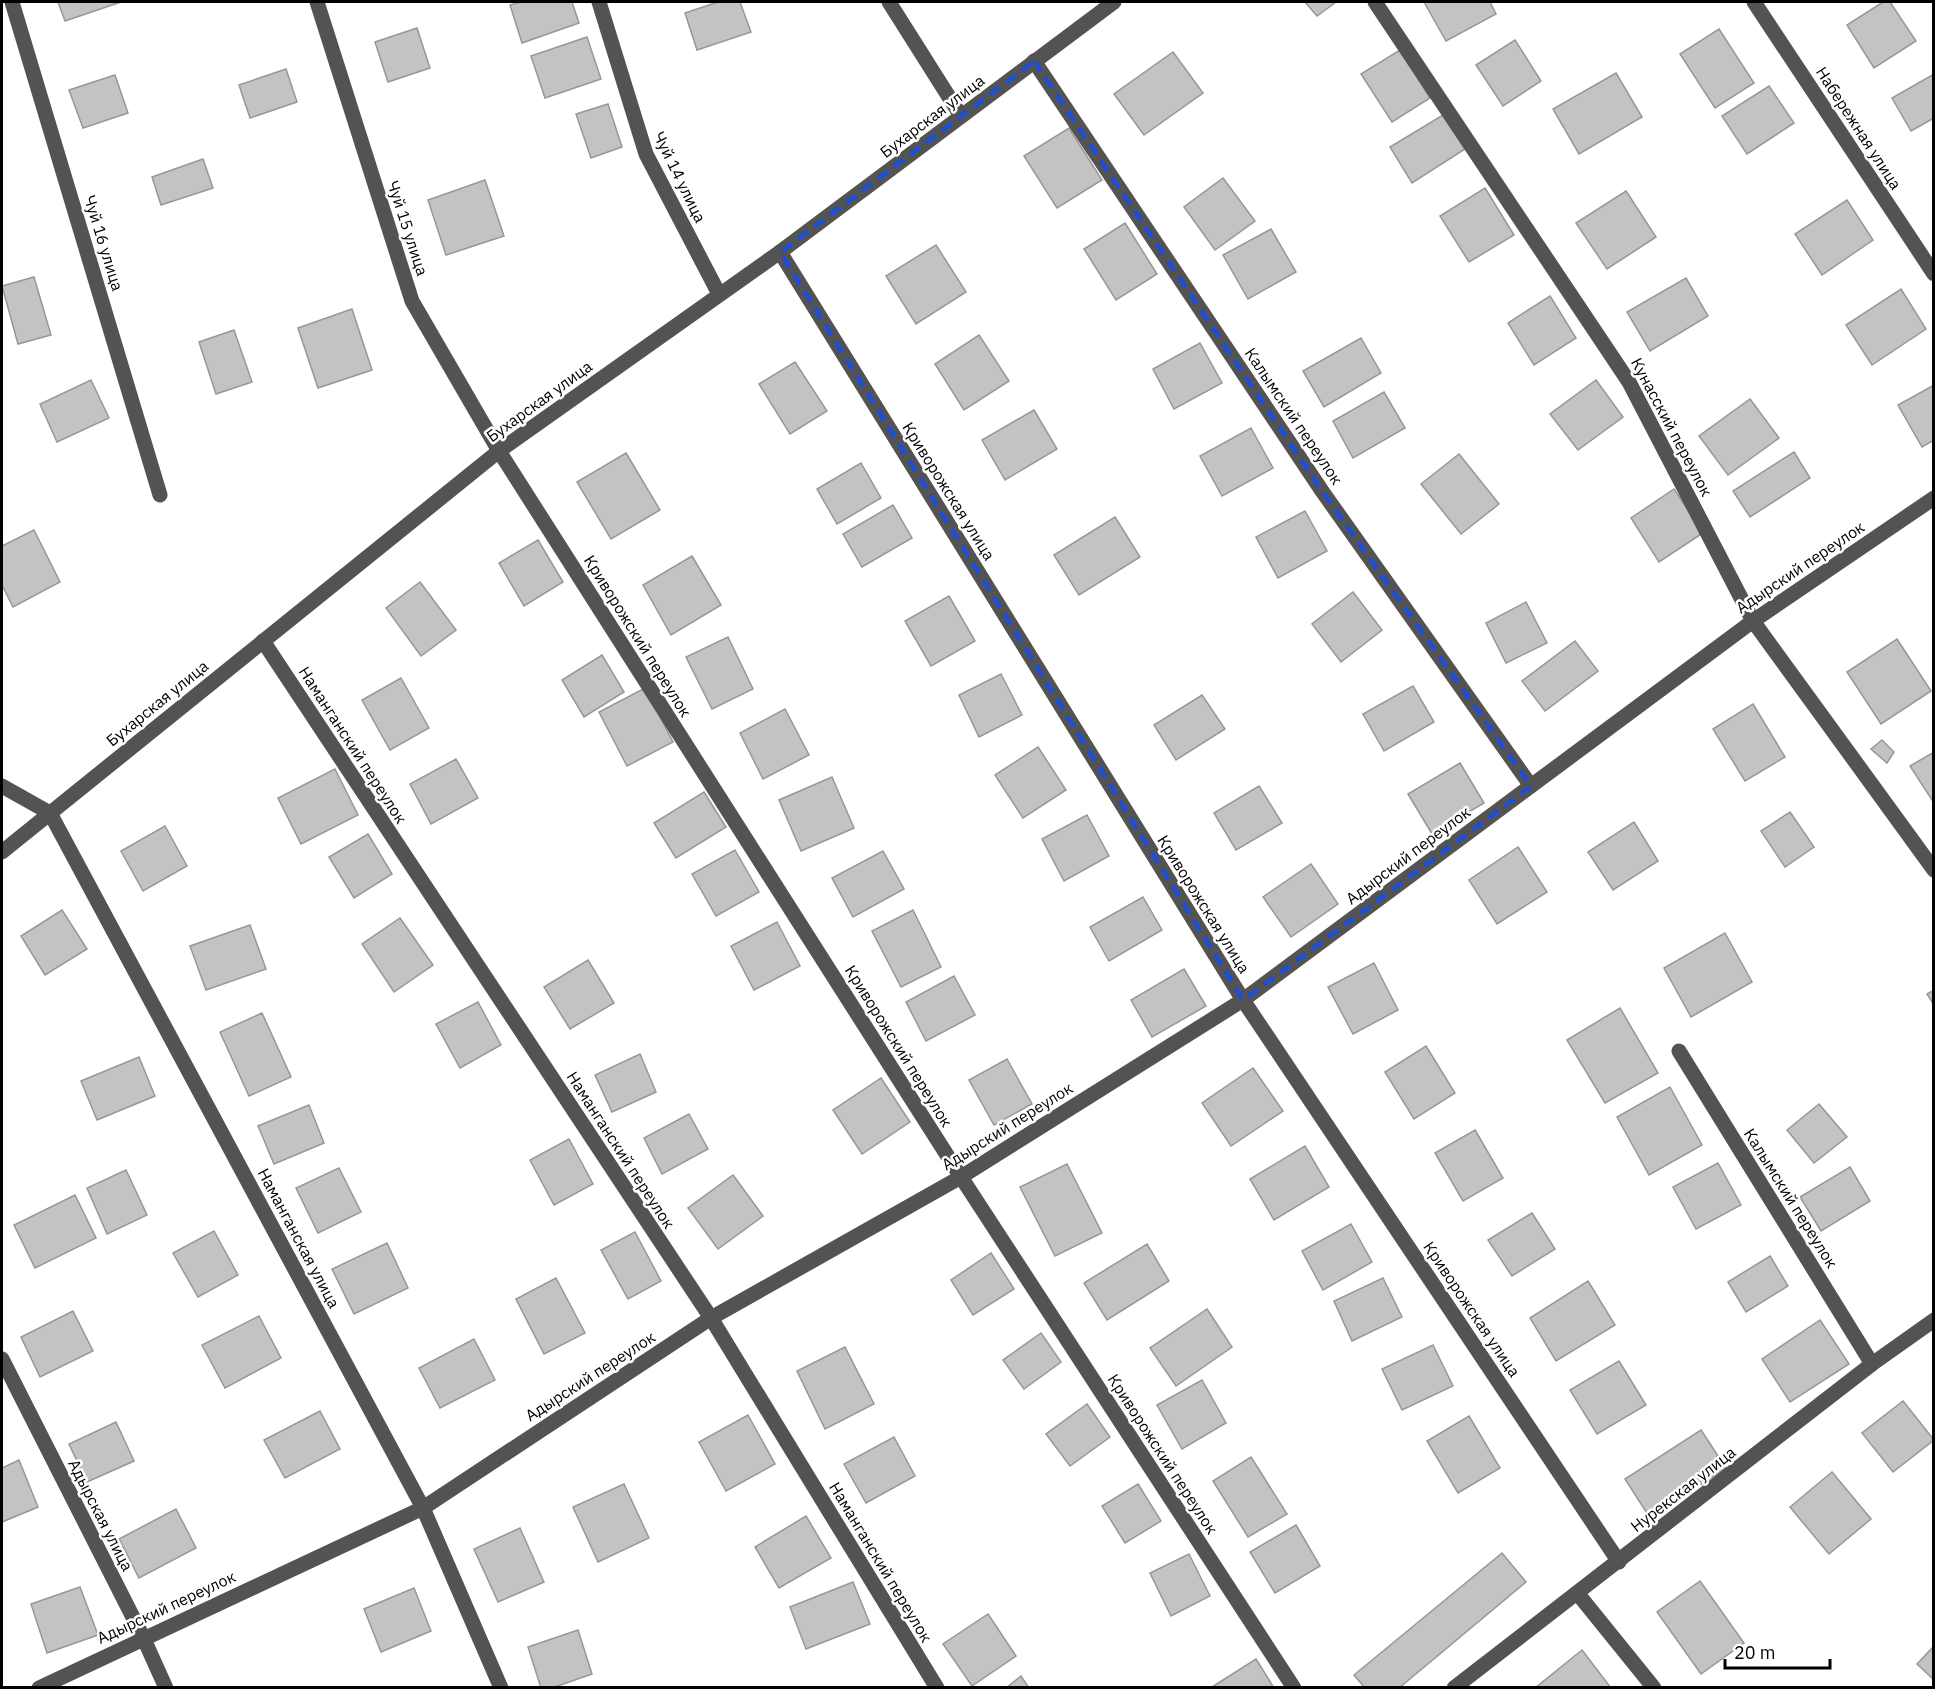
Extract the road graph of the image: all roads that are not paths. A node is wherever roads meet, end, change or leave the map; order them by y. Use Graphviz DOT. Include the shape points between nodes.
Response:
graph roads {
  1 [pos="12,2"];
  2 [pos="317,2"];
  3 [pos="599,2"];
  4 [pos="889,2"];
  5 [pos="1114,2"];
  6 [pos="1375,2"];
  7 [pos="1754,2"];
  8 [pos="1034,61"];
  9 [pos="961,116"];
  10 [pos="780,252"];
  11 [pos="1934,274"];
  12 [pos="719,294"];
  13 [pos="499,451"];
  14 [pos="160,495"];
  15 [pos="1934,498"];
  16 [pos="1753,621"];
  17 [pos="263,641"];
  18 [pos="2,786"];
  19 [pos="1531,786"];
  20 [pos="50,813"];
  21 [pos="2,852"];
  22 [pos="1934,870"];
  23 [pos="1242,1000"];
  24 [pos="1679,1051"];
  25 [pos="961,1177"];
  26 [pos="711,1318"];
  27 [pos="1934,1320"];
  28 [pos="2,1359"];
  29 [pos="1872,1364"];
  30 [pos="423,1508"];
  31 [pos="1619,1562"];
  32 [pos="1578,1594"];
  33 [pos="143,1637"];
  34 [pos="39,1688"];
  35 [pos="166,1688"];
  36 [pos="501,1688"];
  37 [pos="937,1688"];
  38 [pos="1294,1688"];
  39 [pos="1454,1688"];
  40 [pos="1654,1688"];
  1 -- 14 [label="street, Чуй 16 улица"];
  2 -- 13 [label="street, Чуй 15 улица" via="412,301"];
  3 -- 12 [label="street, Чуй 14 улица" via="646,154"];
  4 -- 9 [label="street"];
  5 -- 8 [label="street, Бухарская улица"];
  6 -- 16 [label="street, Кунасский переулок" via="1629,381"];
  7 -- 11 [label="street, Набережная улица"];
  8 -- 9 [label="street, Бухарская улица"];
  8 -- 19 [label="street, Калымский переулок" via="1322,491"];
  9 -- 10 [label="street, Бухарская улица"];
  10 -- 12 [label="street, Бухарская улица"];
  10 -- 23 [label="street, Криворожская улица"];
  12 -- 13 [label="street, Бухарская улица"];
  13 -- 17 [label="street, Бухарская улица"];
  13 -- 25 [label="street, Криворожский переулок"];
  15 -- 16 [label="street, Адырский переулок"];
  16 -- 19 [label="street, Адырский переулок"];
  16 -- 22 [label="street, Кунасский переулок"];
  17 -- 20 [label="street, Бухарская улица"];
  17 -- 26 [label="street, Наманганский переулок"];
  18 -- 20 [label="street"];
  19 -- 23 [label="street, Адырский переулок"];
  20 -- 21 [label="street, Бухарская улица"];
  20 -- 30 [label="street, Наманганская улица"];
  23 -- 25 [label="street, Адырский переулок"];
  23 -- 31 [label="street, Криворожская улица"];
  24 -- 29 [label="street, Калымский переулок"];
  25 -- 26 [label="street, Адырский переулок"];
  25 -- 38 [label="street, Криворожский переулок"];
  26 -- 30 [label="street, Адырский переулок"];
  26 -- 37 [label="street, Наманганский переулок"];
  27 -- 29 [label="street, Нурекская улица"];
  28 -- 33 [label="street, Адырская улица"];
  29 -- 31 [label="street, Нурекская улица"];
  30 -- 33 [label="street, Адырский переулок"];
  30 -- 36 [label="street, Наманганская улица"];
  31 -- 32 [label="street, Нурекская улица"];
  32 -- 39 [label="street, Нурекская улица"];
  32 -- 40 [label="street"];
  33 -- 34 [label="street, Адырский переулок"];
  33 -- 35 [label="street, Адырская улица"];
}
